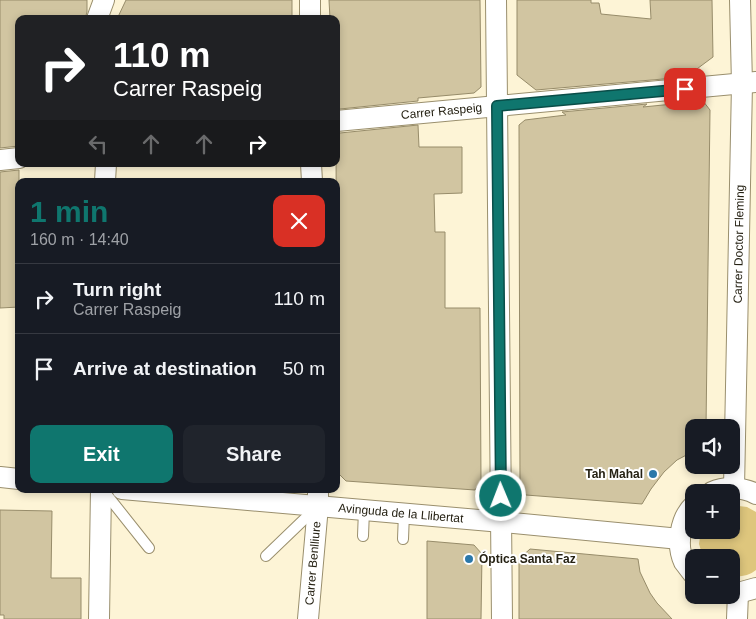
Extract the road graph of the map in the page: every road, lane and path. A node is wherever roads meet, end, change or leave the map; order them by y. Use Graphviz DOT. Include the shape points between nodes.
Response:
graph roads {
  1 [pos="104,0"];
  2 [pos="310,0"];
  3 [pos="496,0"];
  4 [pos="740,0"];
  5 [pos="98,15"];
  6 [pos="310,15"];
  7 [pos="749,83"];
  8 [pos="497,106"];
  9 [pos="340,121"];
  10 [pos="15,158"];
  11 [pos="0,160"];
  12 [pos="0,477"];
  13 [pos="15,479"];
  14 [pos="734,484"];
  15 [pos="740,489"];
  16 [pos="102,493"];
  17 [pos="105,493"];
  18 [pos="220,493"];
  19 [pos="756,494"];
  20 [pos="318,497"];
  21 [pos="364,510"];
  22 [pos="404,513"];
  23 [pos="685,519"];
  24 [pos="502,522"];
  25 [pos="363,536"];
  26 [pos="403,539"];
  27 [pos="680,539"];
  28 [pos="149,548"];
  29 [pos="266,556"];
  30 [pos="685,562"];
  31 [pos="742,591"];
  32 [pos="99,619"];
  33 [pos="308,619"];
  34 [pos="502,619"];
  35 [pos="737,619"];
  1 -- 5 [label="street"];
  2 -- 6 [label="street"];
  3 -- 8 [label="street"];
  4 -- 7 [label="street, Carrer Doctor Fleming"];
  7 -- 8 [label="street, Carrer Raspeig"];
  7 -- 14 [label="street, Carrer Doctor Fleming"];
  8 -- 9 [label="street, Carrer Raspeig"];
  8 -- 24 [label="street"];
  10 -- 11 [label="street"];
  12 -- 13 [label="street"];
  15 -- 19 [label="street"];
  16 -- 32 [label="street"];
  17 -- 28 [label="lane"];
  18 -- 20 [label="street, Avinguda de la Llibertat"];
  20 -- 21 [label="street, Avinguda de la Llibertat"];
  20 -- 29 [label="lane"];
  20 -- 33 [label="street, Carrer Benlliure"];
  21 -- 22 [label="street, Avinguda de la Llibertat"];
  21 -- 25 [label="lane"];
  22 -- 24 [label="street, Avinguda de la Llibertat"];
  22 -- 26 [label="lane"];
  23 -- 27 [label="street"];
  24 -- 27 [label="street, Avinguda de la Llibertat"];
  24 -- 34 [label="street"];
  27 -- 30 [label="street"];
  31 -- 35 [label="street"];
}
